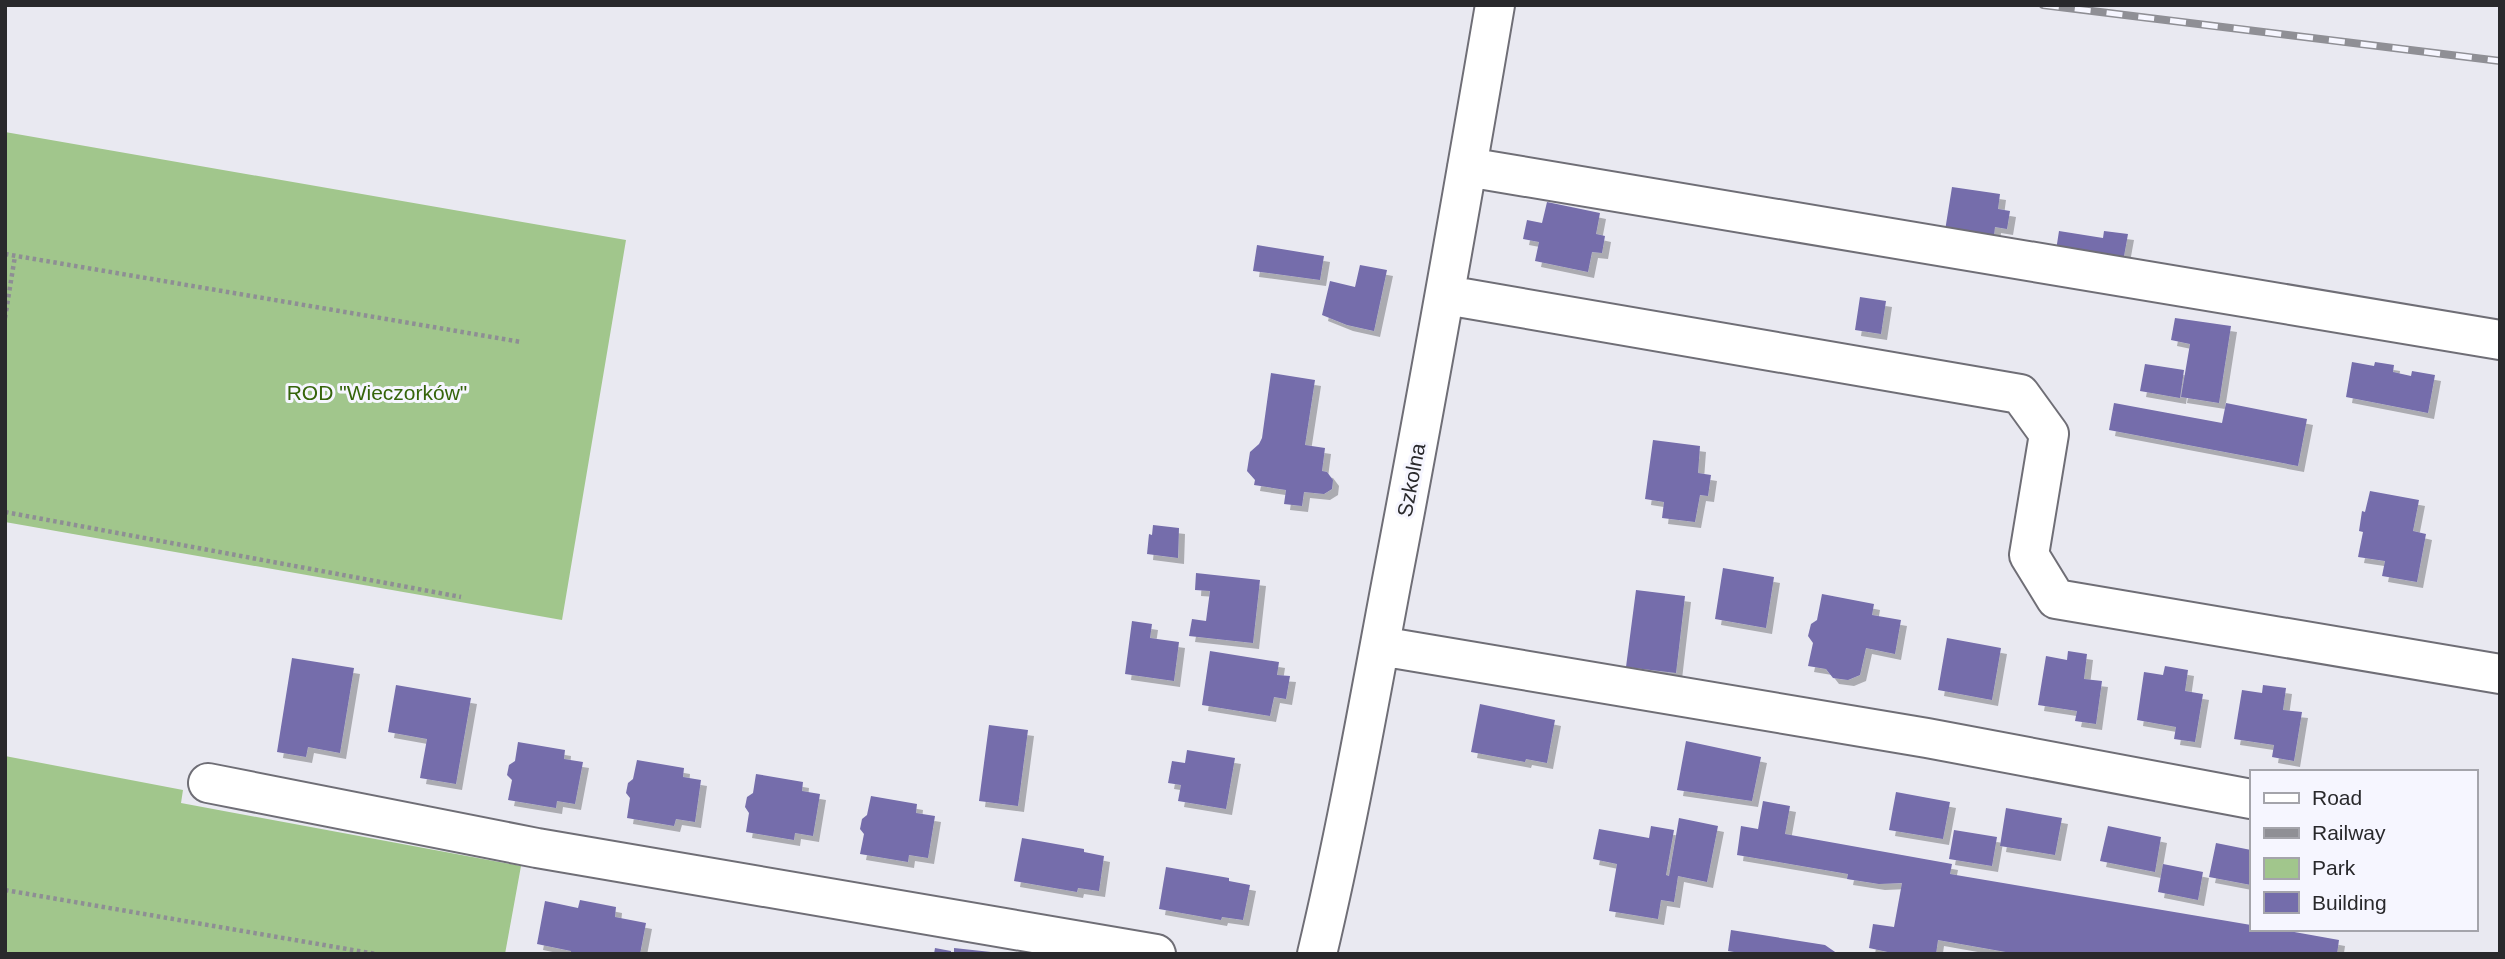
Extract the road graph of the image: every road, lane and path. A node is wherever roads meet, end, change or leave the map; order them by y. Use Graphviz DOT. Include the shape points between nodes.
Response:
graph roads {
  1 [pos="1495,5"];
  2 [pos="1467,167"];
  3 [pos="5,254"];
  4 [pos="15,256"];
  5 [pos="1446,295"];
  6 [pos="5,318"];
  7 [pos="2500,340"];
  8 [pos="521,342"];
  9 [pos="5,512"];
  10 [pos="461,597"];
  11 [pos="1380,646"];
  12 [pos="2500,674"];
  13 [pos="208,783"];
  14 [pos="2250,799"];
  15 [pos="5,890"];
  16 [pos="376,954"];
  17 [pos="1156,954"];
  18 [pos="1317,954"];
  1 -- 2 [label="street, Szkolna"];
  2 -- 5 [label="street, Szkolna"];
  2 -- 7 [label="street"];
  3 -- 4 [label="path"];
  4 -- 6 [label="path"];
  4 -- 8 [label="path"];
  5 -- 11 [label="street, Szkolna"];
  5 -- 12 [label="street" via="2020,394 2049,434 2029,555 2056,599"];
  9 -- 10 [label="path"];
  11 -- 14 [label="street" via="1927,738"];
  11 -- 18 [label="street, Szkolna"];
  13 -- 17 [label="street" via="537,848"];
  15 -- 16 [label="path"];
}
